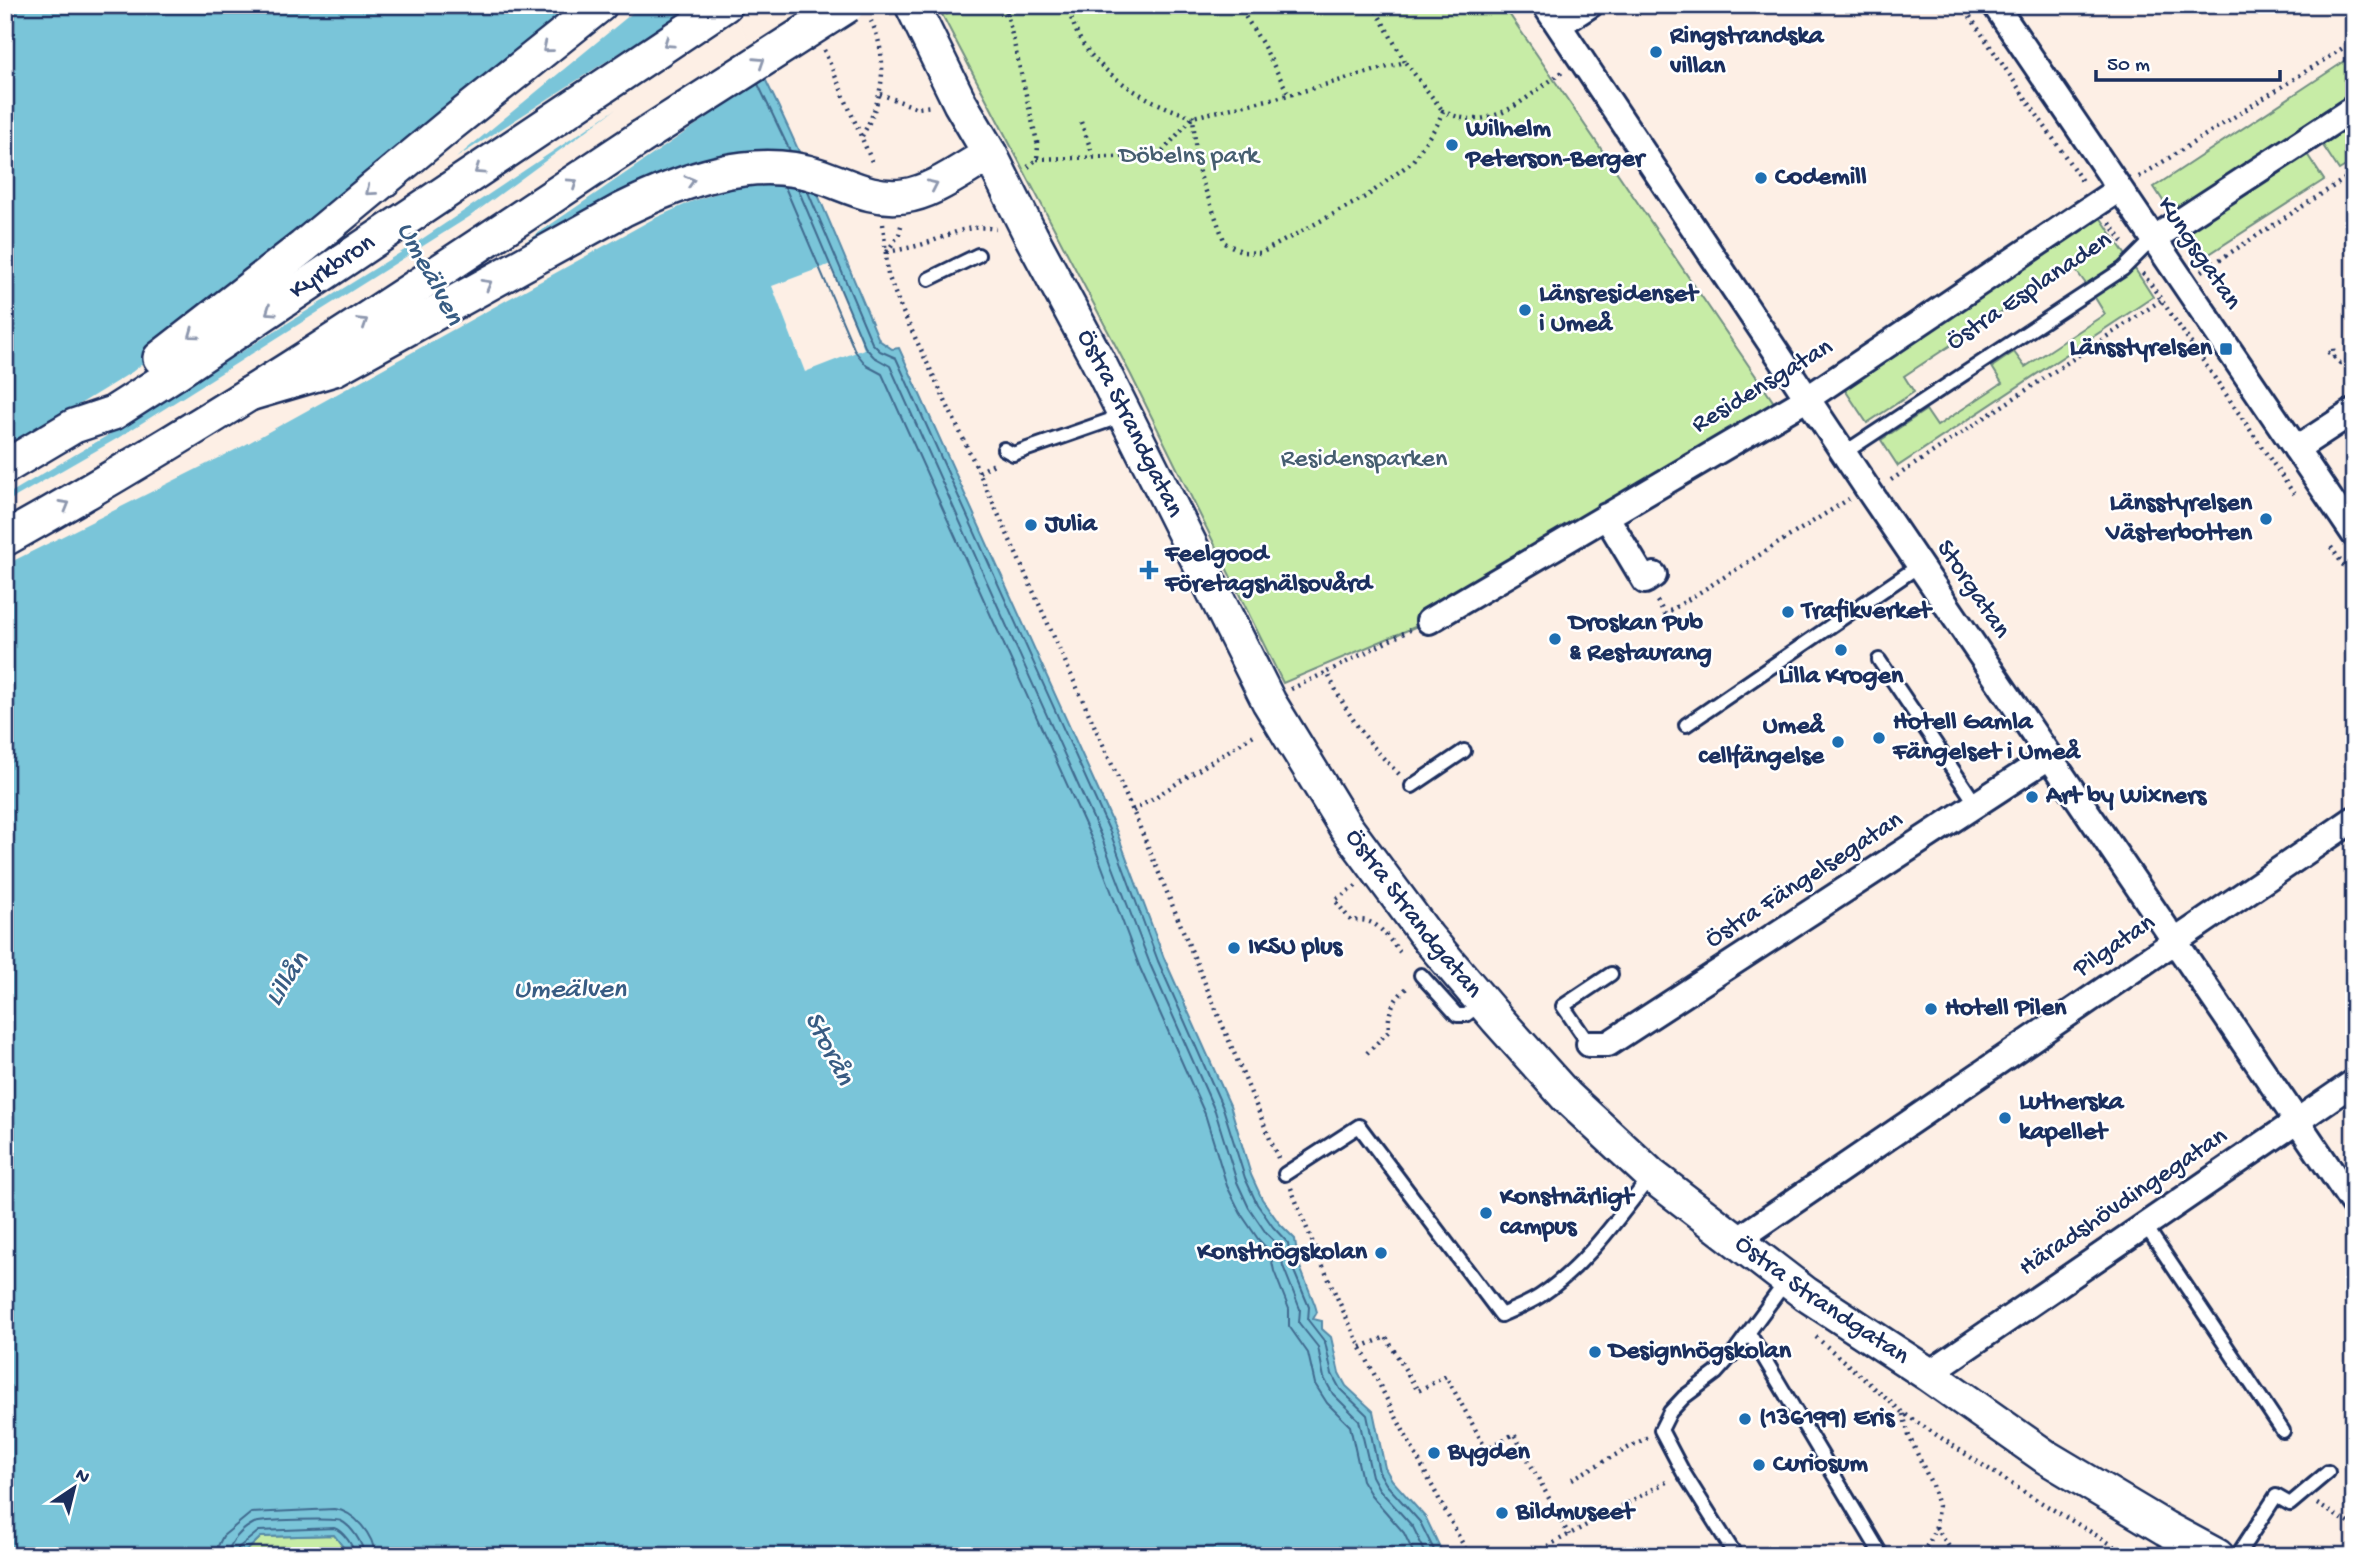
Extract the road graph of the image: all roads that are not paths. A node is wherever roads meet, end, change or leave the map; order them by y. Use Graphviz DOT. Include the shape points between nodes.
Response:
graph roads {
  1 [pos="600,5"];
  2 [pos="725,5"];
  3 [pos="912,5"];
  4 [pos="1545,5"];
  5 [pos="1590,5"];
  6 [pos="1995,5"];
  7 [pos="858,10"];
  8 [pos="1559,25"];
  9 [pos="2354,108"];
  10 [pos="1004,163"];
  11 [pos="2119,189"];
  12 [pos="2152,239"];
  13 [pos="978,255"];
  14 [pos="929,279"];
  15 [pos="249,394"];
  16 [pos="1808,398"];
  17 [pos="2354,411"];
  18 [pos="1125,415"];
  19 [pos="74,426"];
  20 [pos="1004,449"];
  21 [pos="2296,449"];
  22 [pos="1844,453"];
  23 [pos="5,467"];
  24 [pos="1606,516"];
  25 [pos="2354,534"];
  26 [pos="5,539"];
  27 [pos="1920,565"];
  28 [pos="1649,578"];
  29 [pos="1429,621"];
  30 [pos="1880,660"];
  31 [pos="1686,725"];
  32 [pos="1464,751"];
  33 [pos="2049,757"];
  34 [pos="1412,786"];
  35 [pos="1976,804"];
  36 [pos="2354,819"];
  37 [pos="2175,942"];
  38 [pos="1611,974"];
  39 [pos="1421,975"];
  40 [pos="1482,1002"];
  41 [pos="1590,1045"];
  42 [pos="2354,1082"];
  43 [pos="2297,1121"];
  44 [pos="1285,1174"];
  45 [pos="1643,1185"];
  46 [pos="2354,1205"];
  47 [pos="2145,1225"];
  48 [pos="1736,1241"];
  49 [pos="1788,1280"];
  50 [pos="1749,1333"];
  51 [pos="1928,1374"];
  52 [pos="2283,1431"];
  53 [pos="2328,1472"];
  54 [pos="1736,1556"];
  55 [pos="1882,1556"];
  56 [pos="2217,1556"];
  57 [pos="2237,1556"];
  1 -- 19 [label="street, Kyrkbron, one-way" via="202,328 103,398"];
  2 -- 19 [label="street, Kyrkbron, one-way" via="177,373 113,413"];
  3 -- 10 [label="street, Östra Strandgatan" via="960,103"];
  4 -- 8 [label="street, Storgatan"];
  5 -- 8 [label="street"];
  6 -- 11 [label="street, Kungsgatan"];
  15 -- 7 [label="street, one-way, bridge"];
  8 -- 16 [label="street, Storgatan"];
  9 -- 12 [label="street, Östra Esplanaden"];
  15 -- 10 [label="street, one-way" via="334,369 622,210 686,182 738,169 787,170 815,174 877,197 908,195"];
  10 -- 18 [label="street, Östra Strandgatan" via="1031,236"];
  11 -- 12 [label="street, Kungsgatan"];
  11 -- 16 [label="street, Residensgatan"];
  12 -- 21 [label="street, Kungsgatan"];
  12 -- 22 [label="lane, Östra Esplanaden" via="2123,269"];
  13 -- 14 [label="lane"];
  26 -- 15 [label="street, one-way"];
  16 -- 22 [label="street, Storgatan"];
  16 -- 24 [label="street, Residensgatan"];
  17 -- 21 [label="street"];
  18 -- 20 [label="lane" via="1013,454"];
  18 -- 40 [label="street, Östra Strandgatan" via="1269,702 1345,826"];
  19 -- 23 [label="street, Kyrkbron"];
  21 -- 25 [label="street, Kungsgatan"];
  22 -- 27 [label="street, Storgatan"];
  24 -- 28 [label="street"];
  24 -- 29 [label="street, Residensgatan"];
  27 -- 31 [label="lane"];
  27 -- 33 [label="street, Storgatan"];
  30 -- 35 [label="lane"];
  32 -- 34 [label="lane"];
  33 -- 35 [label="street, Östra Fängelsegatan"];
  33 -- 37 [label="street, Storgatan"];
  35 -- 41 [label="street, Östra Fängelsegatan" via="1608,1044"];
  36 -- 37 [label="street, Pilgatan"];
  37 -- 43 [label="street, Storgatan"];
  37 -- 48 [label="street, Pilgatan"];
  38 -- 41 [label="lane" via="1563,1006"];
  39 -- 40 [label="lane" via="1457,1015 1466,1015"];
  40 -- 48 [label="street, Östra Strandgatan" via="1566,1096 1651,1175"];
  42 -- 43 [label="street, Häradshövdingegatan"];
  43 -- 46 [label="street, Storgatan"];
  43 -- 47 [label="street, Häradshövdingegatan"];
  44 -- 45 [label="lane" via="1359,1126 1501,1315 1539,1297 1580,1261"];
  47 -- 51 [label="street, Häradshövdingegatan"];
  47 -- 52 [label="lane"];
  48 -- 49 [label="street, Östra Strandgatan"];
  49 -- 50 [label="lane"];
  49 -- 51 [label="street, Östra Strandgatan"];
  50 -- 54 [label="lane" via="1716,1373 1670,1412 1661,1430"];
  50 -- 55 [label="lane"];
  51 -- 56 [label="street, Östra Strandgatan" via="2046,1457"];
  53 -- 57 [label="lane" via="2290,1504 2276,1496"];
}
